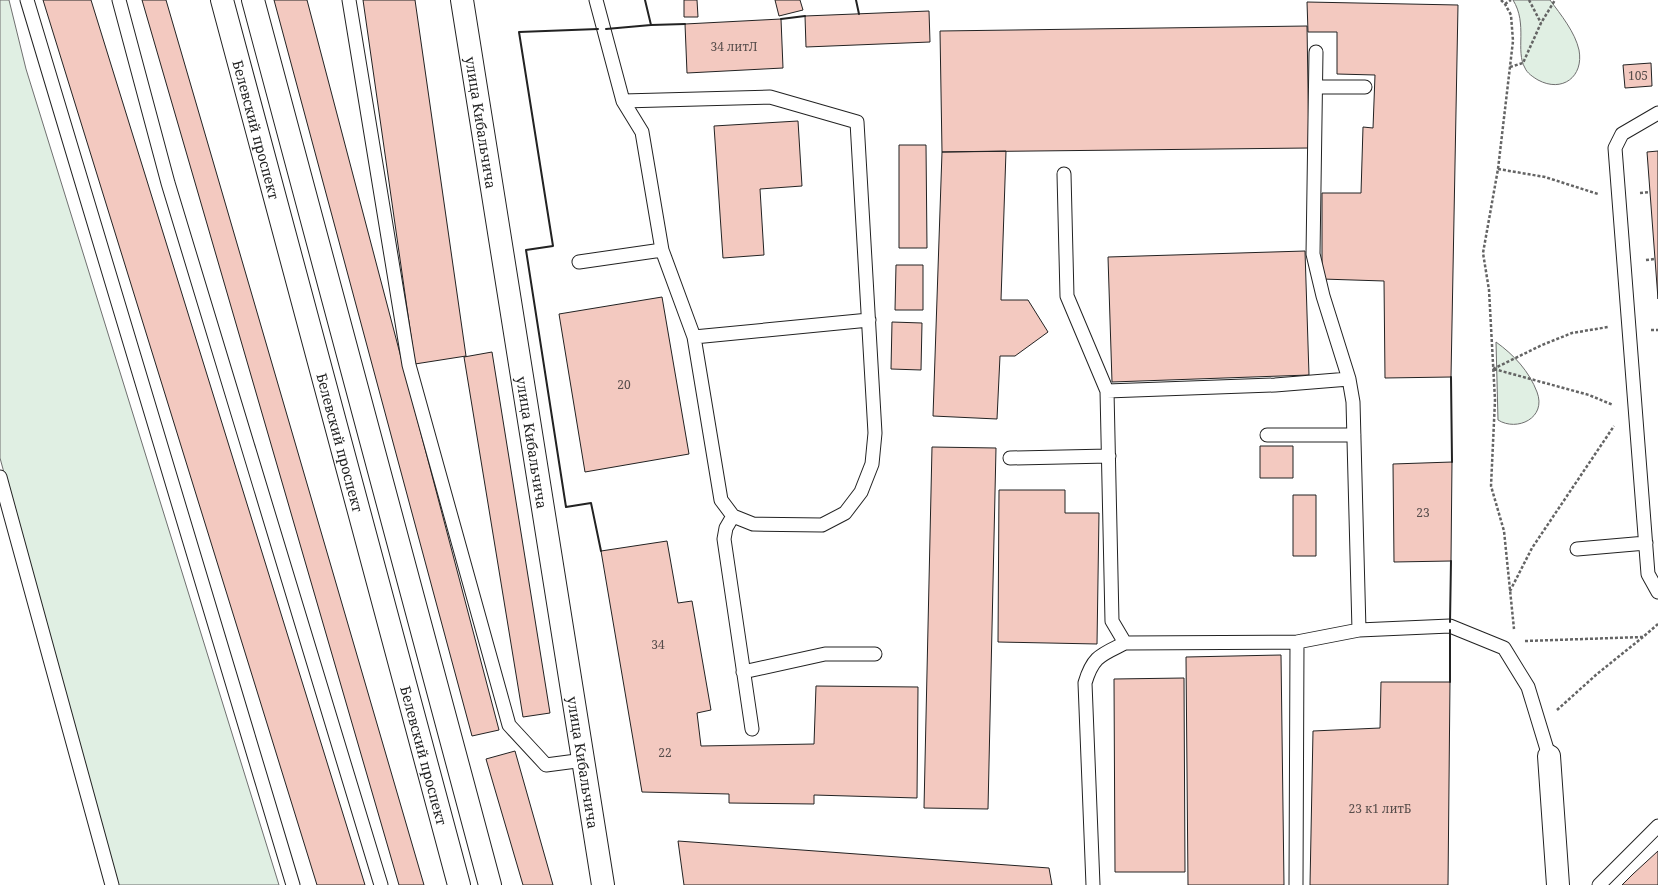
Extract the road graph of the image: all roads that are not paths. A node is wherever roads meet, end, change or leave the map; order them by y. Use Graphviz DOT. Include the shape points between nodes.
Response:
graph roads {
  1 [pos="27,0"];
  2 [pos="119,0"];
  3 [pos="222,0"];
  4 [pos="253,0"];
  5 [pos="349,0"];
  6 [pos="462,0"];
  7 [pos="596,0"];
  8 [pos="1316,52"];
  9 [pos="1316,87"];
  10 [pos="1365,87"];
  11 [pos="623,101"];
  12 [pos="1658,113"];
  13 [pos="1064,174"];
  14 [pos="662,250"];
  15 [pos="579,262"];
  16 [pos="869,320"];
  17 [pos="694,337"];
  18 [pos="1349,379"];
  19 [pos="1107,391"];
  20 [pos="1267,435"];
  21 [pos="1354,435"];
  22 [pos="1109,456"];
  23 [pos="1010,458"];
  24 [pos="0,477"];
  25 [pos="733,516"];
  26 [pos="1646,543"];
  27 [pos="1577,549"];
  28 [pos="1658,592"];
  29 [pos="1359,630"];
  30 [pos="1298,642"];
  31 [pos="1125,643"];
  32 [pos="875,654"];
  33 [pos="743,672"];
  34 [pos="752,730"];
  35 [pos="1550,756"];
  36 [pos="584,760"];
  37 [pos="1658,826"];
  38 [pos="112,885"];
  39 [pos="293,885"];
  40 [pos="381,885"];
  41 [pos="459,885"];
  42 [pos="490,885"];
  43 [pos="604,885"];
  44 [pos="1093,885"];
  45 [pos="1296,885"];
  46 [pos="1558,885"];
  47 [pos="1599,885"];
  1 -- 39 [label="lane"];
  2 -- 40 [label="lane" via="168,183"];
  3 -- 41 [label="street, Белевский проспект"];
  4 -- 42 [label="street"];
  5 -- 36 [label="lane" via="409,365 510,725 546,765"];
  6 -- 36 [label="street, улица Кибальчича"];
  7 -- 11 [label="lane"];
  8 -- 9 [label="lane"];
  9 -- 10 [label="lane"];
  9 -- 18 [label="lane" via="1313,254 1323,296"];
  11 -- 14 [label="lane" via="642,132"];
  11 -- 16 [label="lane" via="770,98 857,122"];
  12 -- 26 [label="lane" via="1622,134 1615,148 1629,323 1630,409"];
  13 -- 19 [label="lane" via="1067,296"];
  14 -- 15 [label="lane"];
  14 -- 17 [label="lane"];
  16 -- 17 [label="lane"];
  16 -- 25 [label="lane" via="875,433 872,464 861,492 845,513 822,525 753,524"];
  17 -- 25 [label="lane" via="721,500"];
  18 -- 19 [label="lane" via="1275,385"];
  18 -- 21 [label="lane"];
  19 -- 22 [label="lane"];
  20 -- 21 [label="lane"];
  21 -- 29 [label="lane"];
  22 -- 23 [label="lane"];
  22 -- 31 [label="lane" via="1112,620"];
  24 -- 38 [label="lane"];
  25 -- 33 [label="lane" via="726,528 724,539"];
  26 -- 27 [label="lane"];
  26 -- 28 [label="lane" via="1648,574"];
  29 -- 30 [label="lane"];
  29 -- 35 [label="lane" via="1450,626 1504,648 1528,687"];
  30 -- 31 [label="lane"];
  30 -- 45 [label="lane"];
  31 -- 44 [label="lane" via="1101,655 1090,666 1085,683"];
  32 -- 33 [label="lane" via="825,654"];
  33 -- 34 [label="lane"];
  35 -- 46 [label="street"];
  36 -- 43 [label="street, улица Кибальчича"];
  37 -- 47 [label="lane"];
}
